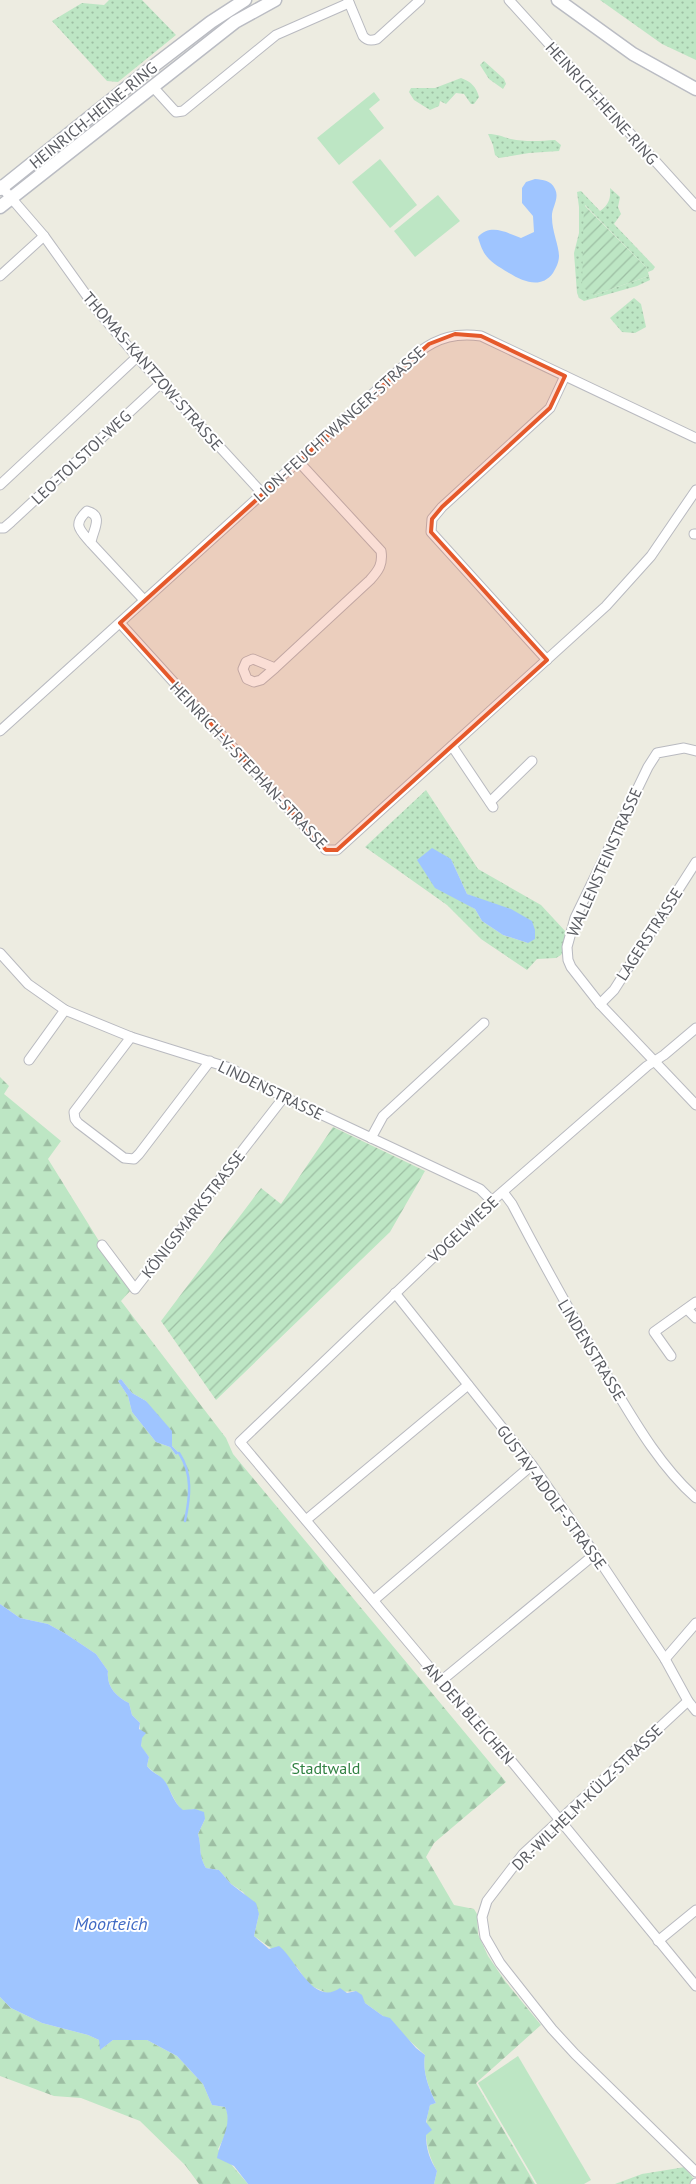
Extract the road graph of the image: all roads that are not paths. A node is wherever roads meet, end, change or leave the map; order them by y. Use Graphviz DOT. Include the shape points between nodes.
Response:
graph roads {
  1 [pos="245,0"];
  2 [pos="275,0"];
  3 [pos="419,0"];
  4 [pos="509,0"];
  5 [pos="558,0"];
  6 [pos="348,2"];
  7 [pos="197,33"];
  8 [pos="186,42"];
  9 [pos="157,83"];
  10 [pos="696,89"];
  11 [pos="1,187"];
  12 [pos="12,198"];
  13 [pos="696,206"];
  14 [pos="0,207"];
  15 [pos="44,236"];
  16 [pos="0,276"];
  17 [pos="137,357"];
  18 [pos="565,376"];
  19 [pos="161,383"];
  20 [pos="696,438"];
  21 [pos="298,461"];
  22 [pos="0,485"];
  23 [pos="696,490"];
  24 [pos="262,493"];
  25 [pos="0,528"];
  26 [pos="91,543"];
  27 [pos="144,600"];
  28 [pos="120,623"];
  29 [pos="547,660"];
  30 [pos="275,668"];
  31 [pos="0,731"];
  32 [pos="452,746"];
  33 [pos="696,751"];
  34 [pos="532,761"];
  35 [pos="696,862"];
  36 [pos="0,953"];
  37 [pos="600,1004"];
  38 [pos="65,1010"];
  39 [pos="484,1023"];
  40 [pos="696,1028"];
  41 [pos="131,1037"];
  42 [pos="29,1060"];
  43 [pos="654,1060"];
  44 [pos="210,1061"];
  45 [pos="284,1097"];
  46 [pos="696,1105"];
  47 [pos="371,1138"];
  48 [pos="503,1192"];
  49 [pos="492,1201"];
  50 [pos="102,1245"];
  51 [pos="395,1293"];
  52 [pos="696,1302"];
  53 [pos="687,1309"];
  54 [pos="696,1318"];
  55 [pos="671,1356"];
  56 [pos="468,1384"];
  57 [pos="240,1442"];
  58 [pos="532,1465"];
  59 [pos="696,1498"];
  60 [pos="306,1520"];
  61 [pos="595,1554"];
  62 [pos="374,1600"];
  63 [pos="696,1623"];
  64 [pos="664,1659"];
  65 [pos="441,1681"];
  66 [pos="688,1701"];
  67 [pos="696,1711"];
  68 [pos="560,1821"];
  69 [pos="696,1910"];
  70 [pos="658,1942"];
  71 [pos="696,1986"];
  72 [pos="696,2172"];
  1 -- 7 [label="main road, HEINRICH-HEINE-RING"];
  2 -- 9 [label="main road, HEINRICH-HEINE-RING" via="235,22"];
  3 -- 6 [label="street" via="372,40 363,36"];
  4 -- 13 [label="street, HEINRICH-HEINE-RING"];
  5 -- 10 [label="main road" via="633,54"];
  6 -- 9 [label="street" via="276,35 182,111 173,109"];
  7 -- 8 [label="main road, HEINRICH-HEINE-RING"];
  7 -- 9 [label="main road, HEINRICH-HEINE-RING" via="201,40 179,58"];
  8 -- 9 [label="main road, HEINRICH-HEINE-RING" via="148,82"];
  8 -- 11 [label="main road, HEINRICH-HEINE-RING"];
  9 -- 12 [label="main road, HEINRICH-HEINE-RING"];
  11 -- 12 [label="street, THOMAS-KANTZOW-STRASSE"];
  12 -- 14 [label="main road, HEINRICH-HEINE-RING"];
  12 -- 15 [label="street, THOMAS-KANTZOW-STRASSE"];
  15 -- 16 [label="street"];
  15 -- 17 [label="street, THOMAS-KANTZOW-STRASSE" via="86,295"];
  17 -- 19 [label="street, THOMAS-KANTZOW-STRASSE"];
  17 -- 22 [label="street"];
  18 -- 20 [label="street, LION-FEUCHTWANGER-STRASSE"];
  18 -- 21 [label="street, LION-FEUCHTWANGER-STRASSE" via="481,336 455,334 443,337 419,352"];
  18 -- 29 [label="street" via="550,408 442,507 432,520 430,532"];
  19 -- 24 [label="street, THOMAS-KANTZOW-STRASSE"];
  19 -- 25 [label="street, LEO-TOLSTOI-WEG" via="4,528"];
  21 -- 24 [label="street, LION-FEUCHTWANGER-STRASSE"];
  21 -- 30 [label="street" via="380,551 382,560 379,570 370,580"];
  23 -- 29 [label="street, HEINRICH-V.-STEPHAN-STRASSE" via="666,536 632,578"];
  24 -- 27 [label="street, LION-FEUCHTWANGER-STRASSE"];
  26 -- 27 [label="street"];
  27 -- 28 [label="street, LION-FEUCHTWANGER-STRASSE"];
  28 -- 31 [label="street, LION-FEUCHTWANGER-STRASSE"];
  28 -- 32 [label="street, HEINRICH-V.-STEPHAN-STRASSE" via="326,850 337,850"];
  29 -- 32 [label="street, HEINRICH-V.-STEPHAN-STRASSE"];
  32 -- 34 [label="street" via="492,805"];
  33 -- 37 [label="street, WALLENSTEINSTRASSE" via="684,748 658,753 648,767 575,918 568,942 568,960"];
  35 -- 37 [label="street, LAGERSTRASSE" via="614,990"];
  36 -- 38 [label="street, LINDENSTRASSE" via="28,984"];
  37 -- 43 [label="street"];
  38 -- 41 [label="street, LINDENSTRASSE"];
  38 -- 42 [label="street"];
  39 -- 47 [label="street" via="383,1116"];
  40 -- 43 [label="street, VOGELWIESE"];
  41 -- 44 [label="street, LINDENSTRASSE"];
  41 -- 44 [label="street" via="74,1112 78,1123 124,1158 134,1159 139,1154"];
  43 -- 46 [label="street"];
  43 -- 48 [label="street, VOGELWIESE"];
  44 -- 45 [label="street, LINDENSTRASSE"];
  45 -- 47 [label="street, LINDENSTRASSE"];
  45 -- 50 [label="street, KÖNIGSMARKSTRASSE" via="135,1289"];
  47 -- 49 [label="street, LINDENSTRASSE" via="480,1189"];
  48 -- 49 [label="street, VOGELWIESE"];
  48 -- 59 [label="street, LINDENSTRASSE" via="566,1307 638,1427"];
  49 -- 51 [label="street, VOGELWIESE"];
  51 -- 56 [label="street, GUSTAV-ADOLF-STRASSE"];
  51 -- 57 [label="street, VOGELWIESE"];
  52 -- 53 [label="street"];
  53 -- 54 [label="street"];
  53 -- 55 [label="street" via="654,1332"];
  56 -- 58 [label="street, GUSTAV-ADOLF-STRASSE"];
  56 -- 60 [label="street"];
  57 -- 60 [label="street, AN DEN BLEICHEN"];
  58 -- 61 [label="street, GUSTAV-ADOLF-STRASSE"];
  58 -- 62 [label="street"];
  60 -- 62 [label="street, AN DEN BLEICHEN"];
  61 -- 64 [label="street, GUSTAV-ADOLF-STRASSE"];
  61 -- 65 [label="street"];
  62 -- 65 [label="street, AN DEN BLEICHEN"];
  63 -- 64 [label="street"];
  64 -- 66 [label="street, GUSTAV-ADOLF-STRASSE"];
  65 -- 68 [label="street, AN DEN BLEICHEN"];
  66 -- 67 [label="street, GUSTAV-ADOLF-STRASSE"];
  66 -- 68 [label="street, DR.-WILHELM-KÜLZ-STRASSE"];
  68 -- 70 [label="street, AN DEN BLEICHEN"];
  68 -- 72 [label="street, DR.-WILHELM-KÜLZ-STRASSE" via="523,1854 487,1901 482,1916 485,1937 512,1979 575,2054"];
  69 -- 70 [label="street"];
  70 -- 71 [label="street, AN DEN BLEICHEN"];
}
